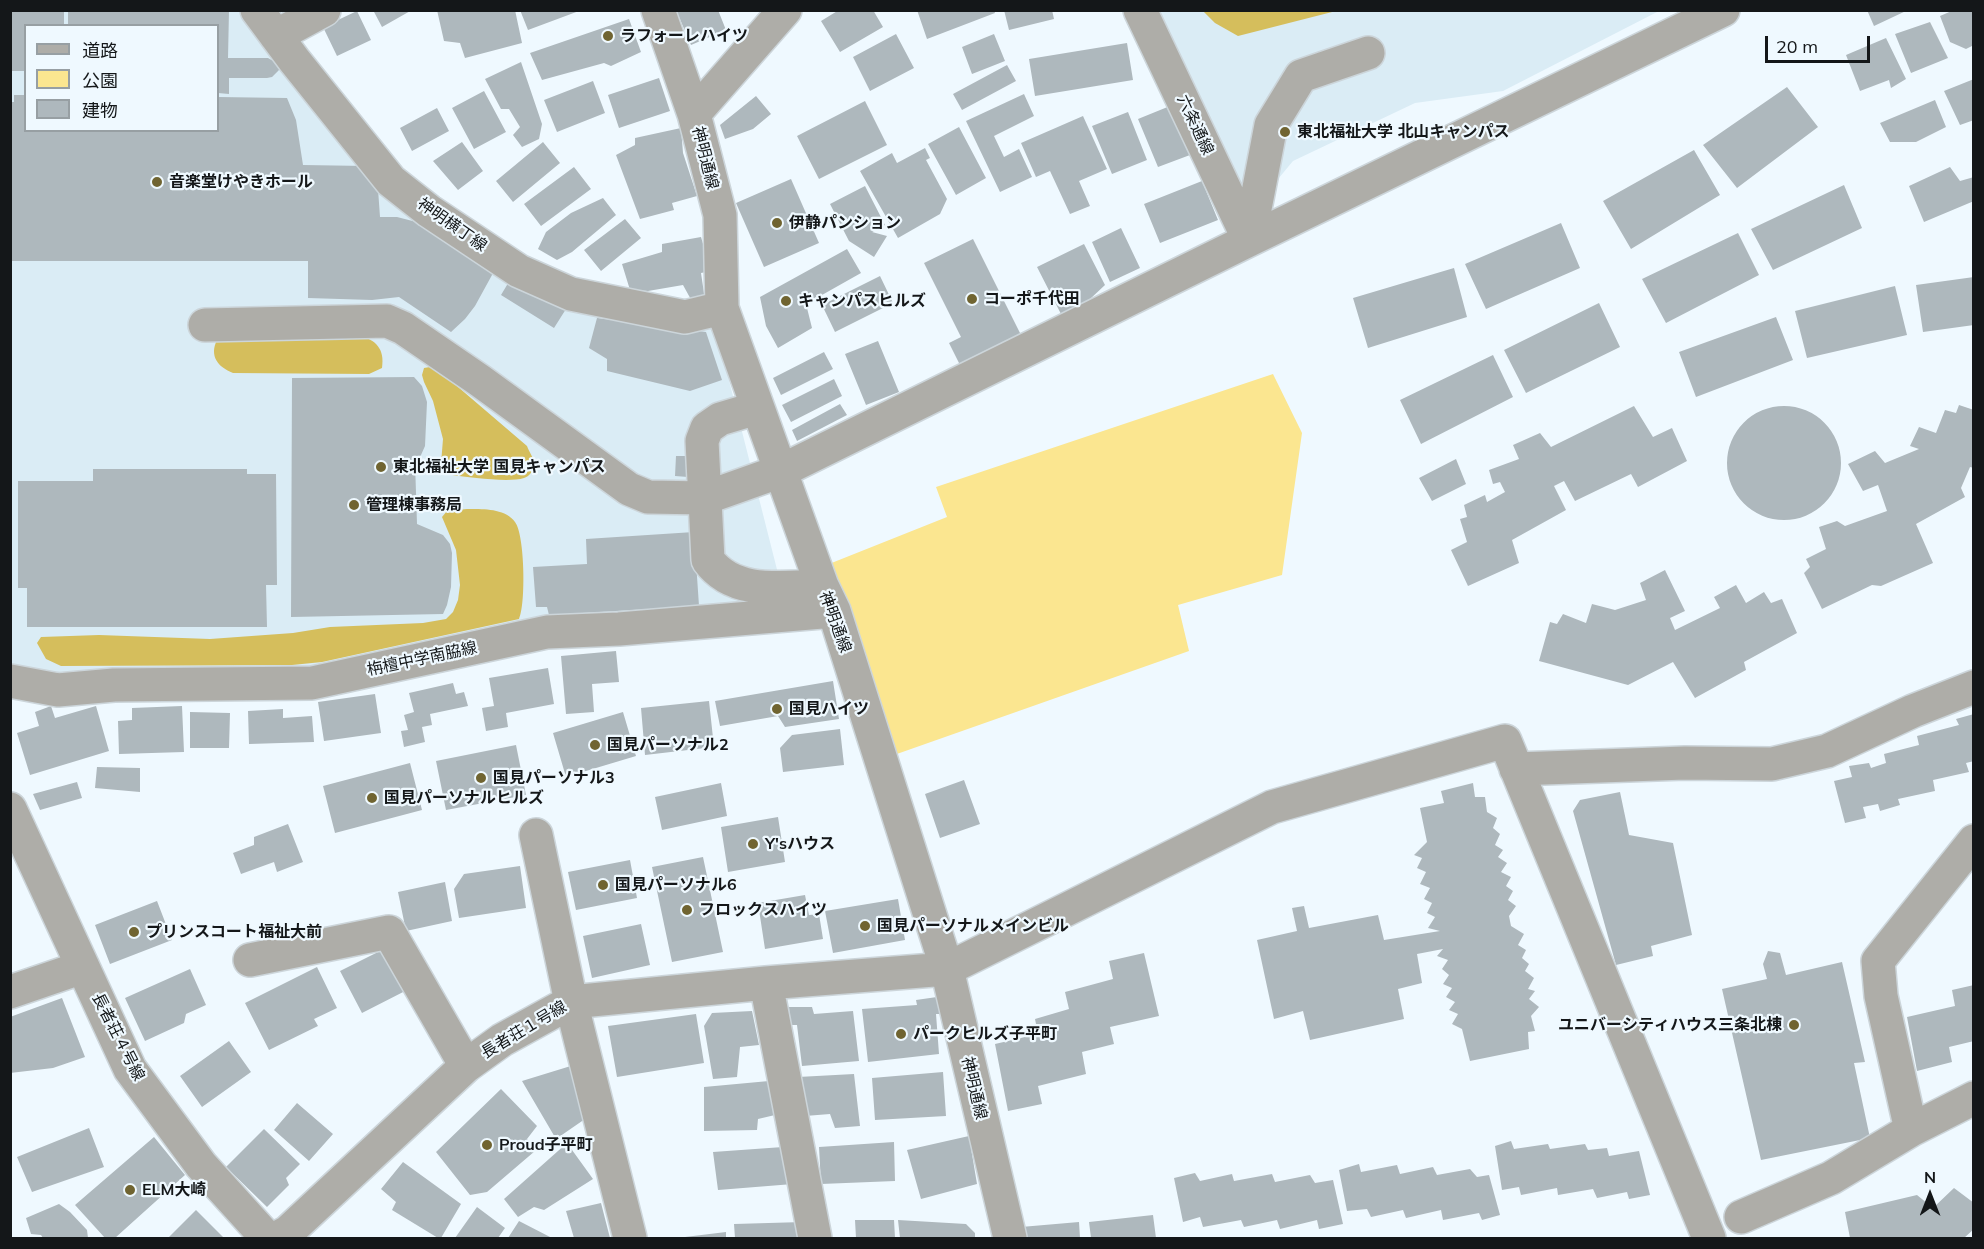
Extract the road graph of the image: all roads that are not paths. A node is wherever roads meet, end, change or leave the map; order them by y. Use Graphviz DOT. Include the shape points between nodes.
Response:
graph roads {
  1 [pos="257,10"];
  2 [pos="324,10"];
  3 [pos="658,10"];
  4 [pos="785,10"];
  5 [pos="1140,10"];
  6 [pos="1723,10"];
  7 [pos="276,36"];
  8 [pos="1368,53"];
  9 [pos="694,114"];
  10 [pos="1249,240"];
  11 [pos="722,308"];
  12 [pos="205,325"];
  13 [pos="757,408"];
  14 [pos="781,471"];
  15 [pos="705,498"];
  16 [pos="828,599"];
  17 [pos="10,681"];
  18 [pos="1974,687"];
  19 [pos="1516,769"];
  20 [pos="10,809"];
  21 [pos="536,835"];
  22 [pos="1974,841"];
  23 [pos="250,960"];
  24 [pos="83,967"];
  25 [pos="947,969"];
  26 [pos="766,983"];
  27 [pos="10,992"];
  28 [pos="572,1002"];
  29 [pos="466,1066"];
  30 [pos="1974,1098"];
  31 [pos="1911,1130"];
  32 [pos="1741,1217"];
  33 [pos="284,1237"];
  34 [pos="630,1239"];
  35 [pos="815,1239"];
  36 [pos="1010,1239"];
  37 [pos="1709,1239"];
  1 -- 7 [label="street, 神明横丁線"];
  2 -- 7 [label="street"];
  3 -- 9 [label="street, 神明通線"];
  4 -- 9 [label="street"];
  5 -- 10 [label="street, 六条通線"];
  6 -- 10 [label="street"];
  7 -- 11 [label="street, 神明横丁線" via="391,181 519,271 572,294 685,317"];
  8 -- 10 [label="street" via="1301,76 1271,126"];
  9 -- 11 [label="street, 神明通線" via="720,215"];
  10 -- 14 [label="street"];
  11 -- 13 [label="street, 神明通線"];
  12 -- 15 [label="street" via="387,321 478,380 629,489 648,497"];
  13 -- 14 [label="street, 神明通線"];
  13 -- 15 [label="street" via="720,419 707,428 702,441"];
  14 -- 15 [label="street"];
  14 -- 16 [label="street, 神明通線"];
  15 -- 16 [label="street" via="708,560 716,570 730,580 754,587"];
  16 -- 17 [label="street, 栴檀中学南脇線" via="620,629 547,632 312,683 114,685 58,690"];
  16 -- 25 [label="street, 神明通線"];
  18 -- 19 [label="street" via="1827,751 1772,764"];
  19 -- 25 [label="street" via="1505,741 1272,807"];
  19 -- 37 [label="street"];
  20 -- 24 [label="street, 長者荘４号線"];
  21 -- 28 [label="street"];
  22 -- 31 [label="street" via="1878,961 1881,996"];
  23 -- 29 [label="street" via="389,932"];
  24 -- 27 [label="street"];
  24 -- 33 [label="street, 長者荘４号線" via="130,1069 201,1165"];
  25 -- 26 [label="street, 長者荘１号線"];
  25 -- 36 [label="street, 神明通線"];
  26 -- 28 [label="street, 長者荘１号線"];
  26 -- 35 [label="street"];
  28 -- 29 [label="street, 長者荘１号線" via="502,1040"];
  28 -- 34 [label="street"];
  29 -- 33 [label="street, 長者荘１号線"];
  30 -- 31 [label="street"];
  31 -- 32 [label="street" via="1831,1178"];
}
